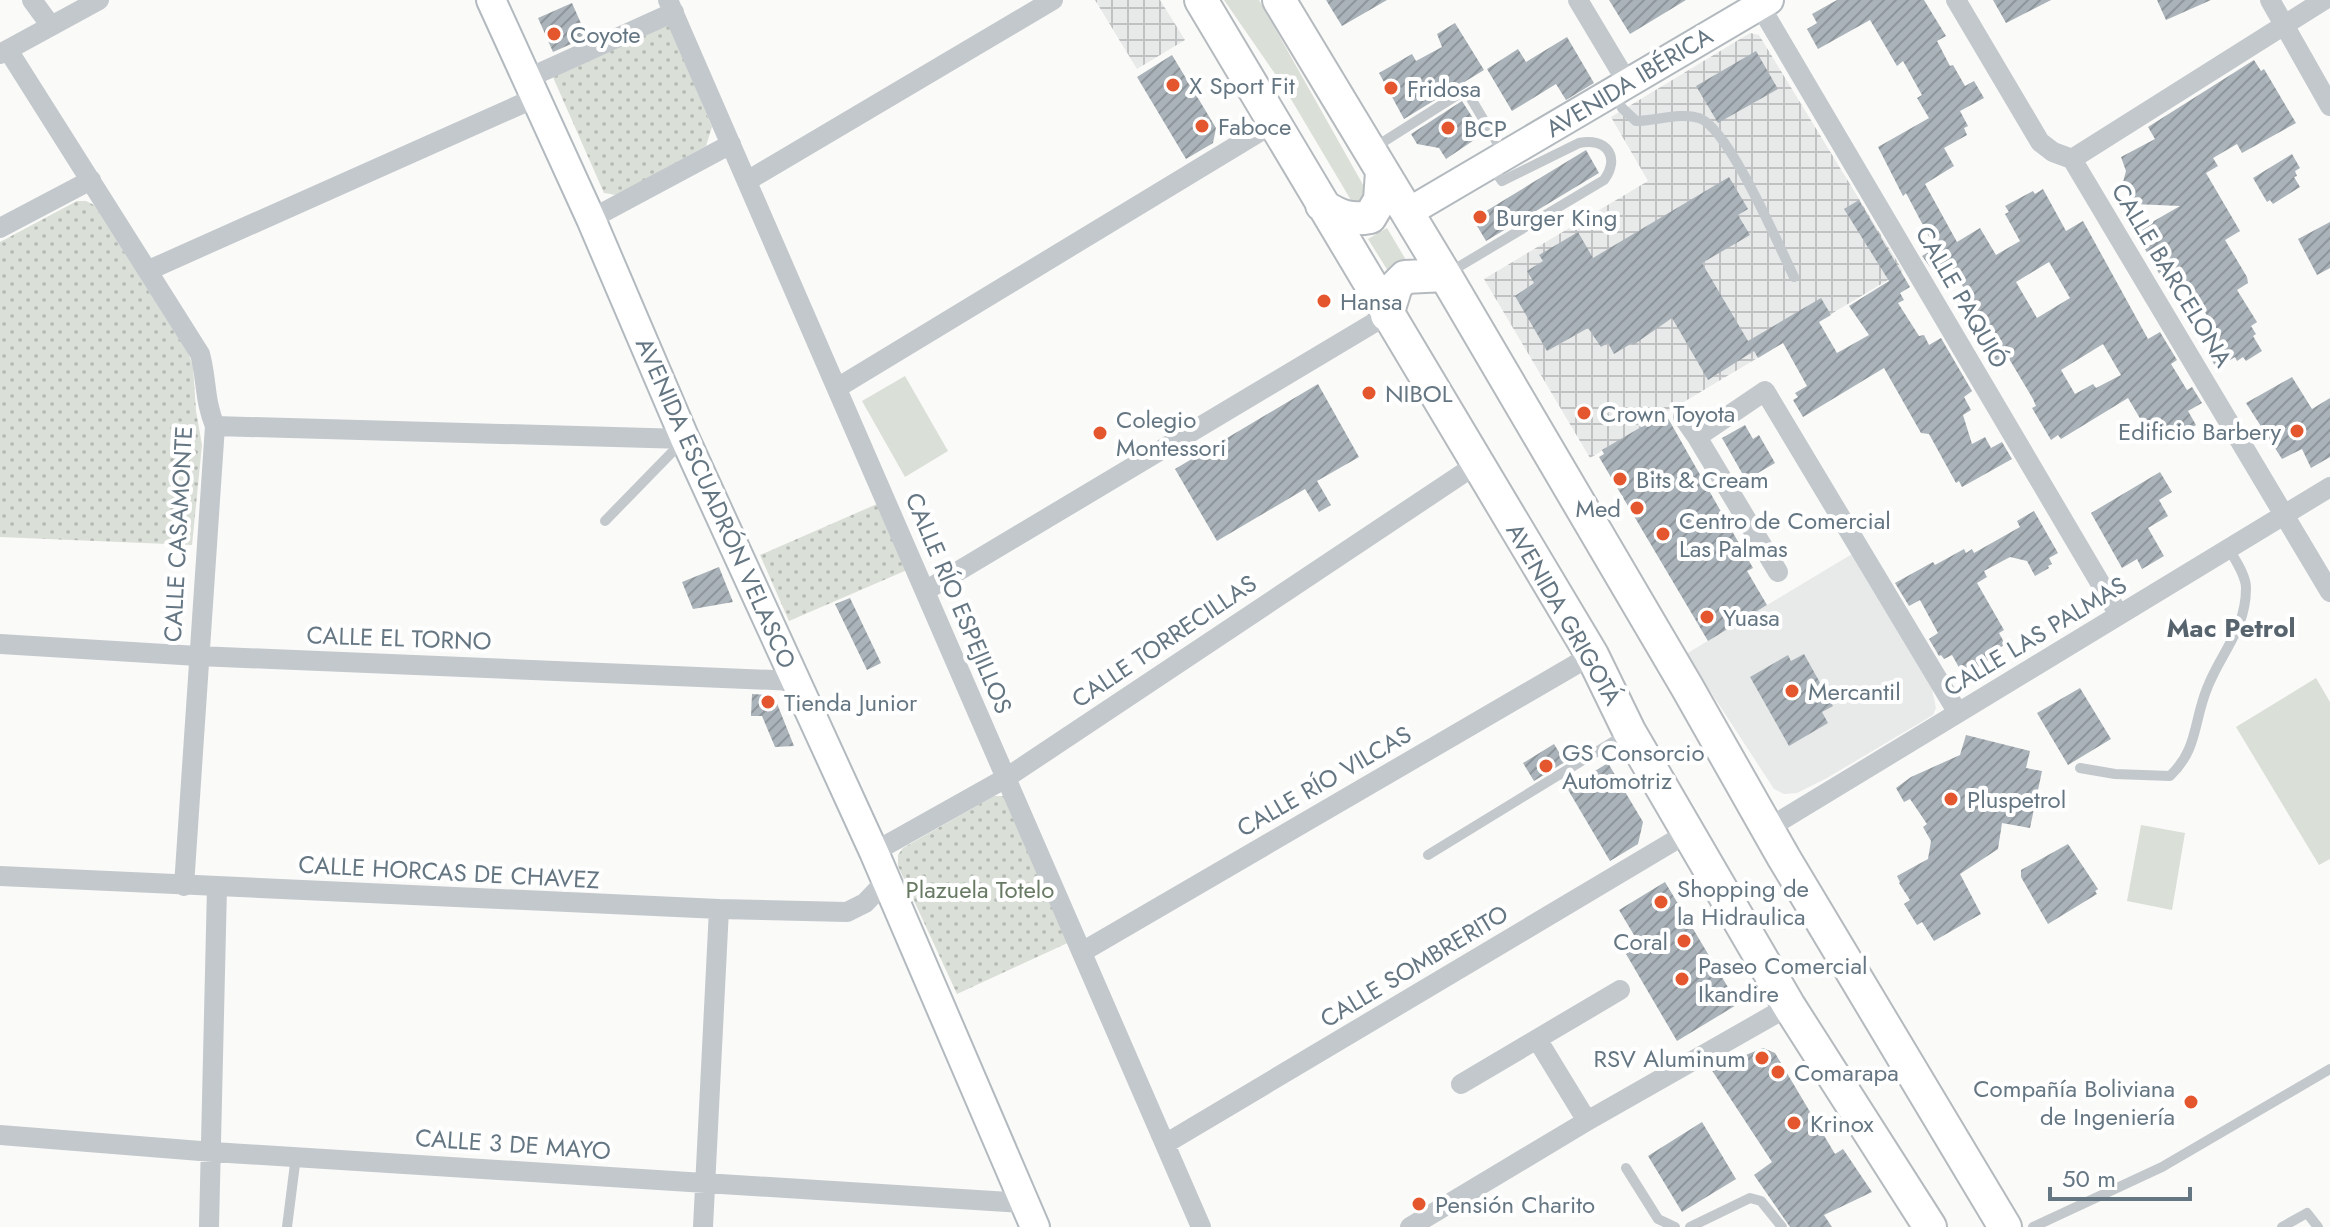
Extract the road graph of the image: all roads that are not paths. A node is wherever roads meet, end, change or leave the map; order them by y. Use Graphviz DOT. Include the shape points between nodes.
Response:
graph roads {
  1 [pos="32,0"];
  2 [pos="99,0"];
  3 [pos="491,0"];
  4 [pos="1053,0"];
  5 [pos="1201,0"];
  6 [pos="1279,0"];
  7 [pos="1578,0"];
  8 [pos="1956,0"];
  9 [pos="2270,0"];
  10 [pos="2324,0"];
  11 [pos="1764,3"];
  12 [pos="671,6"];
  13 [pos="51,26"];
  14 [pos="2283,26"];
  15 [pos="4,52"];
  16 [pos="1620,86"];
  17 [pos="530,88"];
  18 [pos="2330,106"];
  19 [pos="1274,123"];
  20 [pos="731,144"];
  21 [pos="2072,159"];
  22 [pos="1498,160"];
  23 [pos="1376,161"];
  24 [pos="91,180"];
  25 [pos="747,181"];
  26 [pos="1322,205"];
  27 [pos="1407,213"];
  28 [pos="591,219"];
  29 [pos="0,228"];
  30 [pos="149,270"];
  31 [pos="1445,275"];
  32 [pos="1794,277"];
  33 [pos="1387,315"];
  34 [pos="837,388"];
  35 [pos="1683,417"];
  36 [pos="215,426"];
  37 [pos="1697,437"];
  38 [pos="685,439"];
  39 [pos="1477,464"];
  40 [pos="2330,487"];
  41 [pos="2284,515"];
  42 [pos="605,521"];
  43 [pos="2229,549"];
  44 [pos="1778,572"];
  45 [pos="925,591"];
  46 [pos="2330,592"];
  47 [pos="2119,615"];
  48 [pos="0,644"];
  49 [pos="1592,655"];
  50 [pos="198,656"];
  51 [pos="796,681"];
  52 [pos="1958,713"];
  53 [pos="1629,731"];
  54 [pos="2080,768"];
  55 [pos="1006,778"];
  56 [pos="1767,829"];
  57 [pos="1689,832"];
  58 [pos="874,852"];
  59 [pos="1428,855"];
  60 [pos="0,876"];
  61 [pos="885,882"];
  62 [pos="184,886"];
  63 [pos="217,887"];
  64 [pos="719,909"];
  65 [pos="1082,952"];
  66 [pos="1620,990"];
  67 [pos="1789,1006"];
  68 [pos="1537,1039"];
  69 [pos="2330,1069"];
  70 [pos="1461,1084"];
  71 [pos="1587,1121"];
  72 [pos="0,1135"];
  73 [pos="1165,1144"];
  74 [pos="213,1152"];
  75 [pos="296,1156"];
  76 [pos="1626,1168"];
  77 [pos="706,1182"];
  78 [pos="1029,1215"];
  79 [pos="209,1227"];
  80 [pos="287,1227"];
  81 [pos="703,1227"];
  82 [pos="1201,1227"];
  83 [pos="1410,1227"];
  84 [pos="1675,1227"];
  85 [pos="1690,1227"];
  86 [pos="1782,1227"];
  87 [pos="1930,1227"];
  88 [pos="2005,1227"];
  89 [pos="2033,1227"];
  90 [pos="2282,1227"];
  91 [pos="2318,1227"];
  1 -- 13 [label="street"];
  2 -- 13 [label="street"];
  3 -- 17 [label="street, AVENIDA ESCUADRÓN VELASCO"];
  4 -- 25 [label="street"];
  5 -- 19 [label="main road, AVENIDA GRIGOTÁ"];
  6 -- 23 [label="main road"];
  7 -- 16 [label="street"];
  8 -- 21 [label="street, CALLE BARCELONA" via="2040,142"];
  9 -- 14 [label="street"];
  10 -- 14 [label="street"];
  11 -- 16 [label="street, AVENIDA IBÉRICA"];
  11 -- 47 [label="street, CALLE PAQUIÓ"];
  12 -- 17 [label="street"];
  12 -- 20 [label="street, CALLE RÍO ESPEJILLOS"];
  13 -- 15 [label="street"];
  14 -- 18 [label="street"];
  14 -- 21 [label="street"];
  15 -- 24 [label="street, CALLE CASAMONTE"];
  16 -- 22 [label="street, AVENIDA IBÉRICA"];
  16 -- 32 [label="lane" via="1622,108 1636,121 1701,118 1716,130"];
  17 -- 28 [label="street, AVENIDA ESCUADRÓN VELASCO"];
  17 -- 30 [label="street"];
  19 -- 26 [label="main road, AVENIDA GRIGOTÁ"];
  19 -- 34 [label="street"];
  20 -- 25 [label="street, CALLE RÍO ESPEJILLOS"];
  20 -- 28 [label="street"];
  21 -- 41 [label="street, CALLE BARCELONA"];
  22 -- 23 [label="lane" via="1470,97 1462,92"];
  22 -- 27 [label="street, AVENIDA IBÉRICA"];
  22 -- 31 [label="lane" via="1502,181 1590,140 1609,152 1611,171"];
  23 -- 26 [label="main road" via="1380,200 1370,217 1347,218"];
  23 -- 27 [label="main road"];
  24 -- 29 [label="street"];
  24 -- 30 [label="street, CALLE CASAMONTE"];
  25 -- 34 [label="street, CALLE RÍO ESPEJILLOS"];
  26 -- 33 [label="main road, AVENIDA GRIGOTÁ"];
  27 -- 31 [label="main road"];
  28 -- 38 [label="street, AVENIDA ESCUADRÓN VELASCO"];
  30 -- 36 [label="street, CALLE CASAMONTE" via="200,354"];
  31 -- 33 [label="main road" via="1405,277 1396,286"];
  31 -- 56 [label="main road"];
  33 -- 39 [label="main road, AVENIDA GRIGOTÁ"];
  33 -- 45 [label="street"];
  34 -- 45 [label="street, CALLE RÍO ESPEJILLOS"];
  35 -- 37 [label="street"];
  36 -- 38 [label="street"];
  36 -- 50 [label="street, CALLE CASAMONTE"];
  37 -- 44 [label="street"];
  37 -- 52 [label="street" via="1765,391"];
  38 -- 42 [label="lane"];
  38 -- 51 [label="street, AVENIDA ESCUADRÓN VELASCO"];
  39 -- 49 [label="main road, AVENIDA GRIGOTÁ"];
  39 -- 55 [label="street, CALLE TORRECILLAS"];
  40 -- 41 [label="street, CALLE LAS PALMAS"];
  41 -- 43 [label="street, CALLE LAS PALMAS"];
  41 -- 46 [label="street, CALLE BARCELONA"];
  43 -- 47 [label="street, CALLE LAS PALMAS"];
  43 -- 54 [label="lane" via="2246,584 2244,610 2235,639 2206,690 2184,762 2170,776"];
  45 -- 55 [label="street, CALLE RÍO ESPEJILLOS"];
  47 -- 52 [label="street, CALLE LAS PALMAS"];
  48 -- 50 [label="street, CALLE EL TORNO"];
  49 -- 53 [label="main road, AVENIDA GRIGOTÁ"];
  49 -- 65 [label="street, CALLE RÍO VILCAS"];
  50 -- 51 [label="street, CALLE EL TORNO"];
  50 -- 62 [label="street, CALLE CASAMONTE"];
  51 -- 58 [label="street, AVENIDA ESCUADRÓN VELASCO"];
  52 -- 56 [label="street, CALLE LAS PALMAS"];
  53 -- 57 [label="main road, AVENIDA GRIGOTÁ"];
  53 -- 59 [label="lane"];
  55 -- 58 [label="street, CALLE TORRECILLAS"];
  55 -- 65 [label="street, CALLE RÍO ESPEJILLOS"];
  56 -- 88 [label="main road"];
  57 -- 67 [label="main road, AVENIDA GRIGOTÁ"];
  57 -- 73 [label="street, CALLE SOMBRERITO"];
  58 -- 61 [label="street, AVENIDA ESCUADRÓN VELASCO"];
  60 -- 62 [label="street, CALLE HORCAS DE CHAVEZ"];
  61 -- 64 [label="street, CALLE HORCAS DE CHAVEZ" via="865,903 847,912"];
  61 -- 78 [label="street, AVENIDA ESCUADRÓN VELASCO"];
  62 -- 63 [label="street, CALLE HORCAS DE CHAVEZ"];
  63 -- 64 [label="street, CALLE HORCAS DE CHAVEZ"];
  63 -- 74 [label="street"];
  64 -- 77 [label="street"];
  65 -- 73 [label="street, CALLE RÍO ESPEJILLOS"];
  66 -- 68 [label="street"];
  67 -- 71 [label="street"];
  67 -- 87 [label="main road, AVENIDA GRIGOTÁ"];
  68 -- 70 [label="street"];
  68 -- 71 [label="street"];
  69 -- 89 [label="lane" via="2162,1167"];
  71 -- 83 [label="street"];
  72 -- 74 [label="street, CALLE 3 DE MAYO"];
  73 -- 82 [label="street, CALLE RÍO ESPEJILLOS"];
  74 -- 75 [label="street, CALLE 3 DE MAYO"];
  74 -- 79 [label="street"];
  75 -- 77 [label="street, CALLE 3 DE MAYO"];
  75 -- 80 [label="lane"];
  76 -- 84 [label="lane" via="1658,1219"];
  77 -- 78 [label="street, CALLE 3 DE MAYO"];
  77 -- 81 [label="street"];
  85 -- 86 [label="lane" via="1750,1198 1761,1201"];
  90 -- 91 [label="lane" via="2307,1213"];
}
